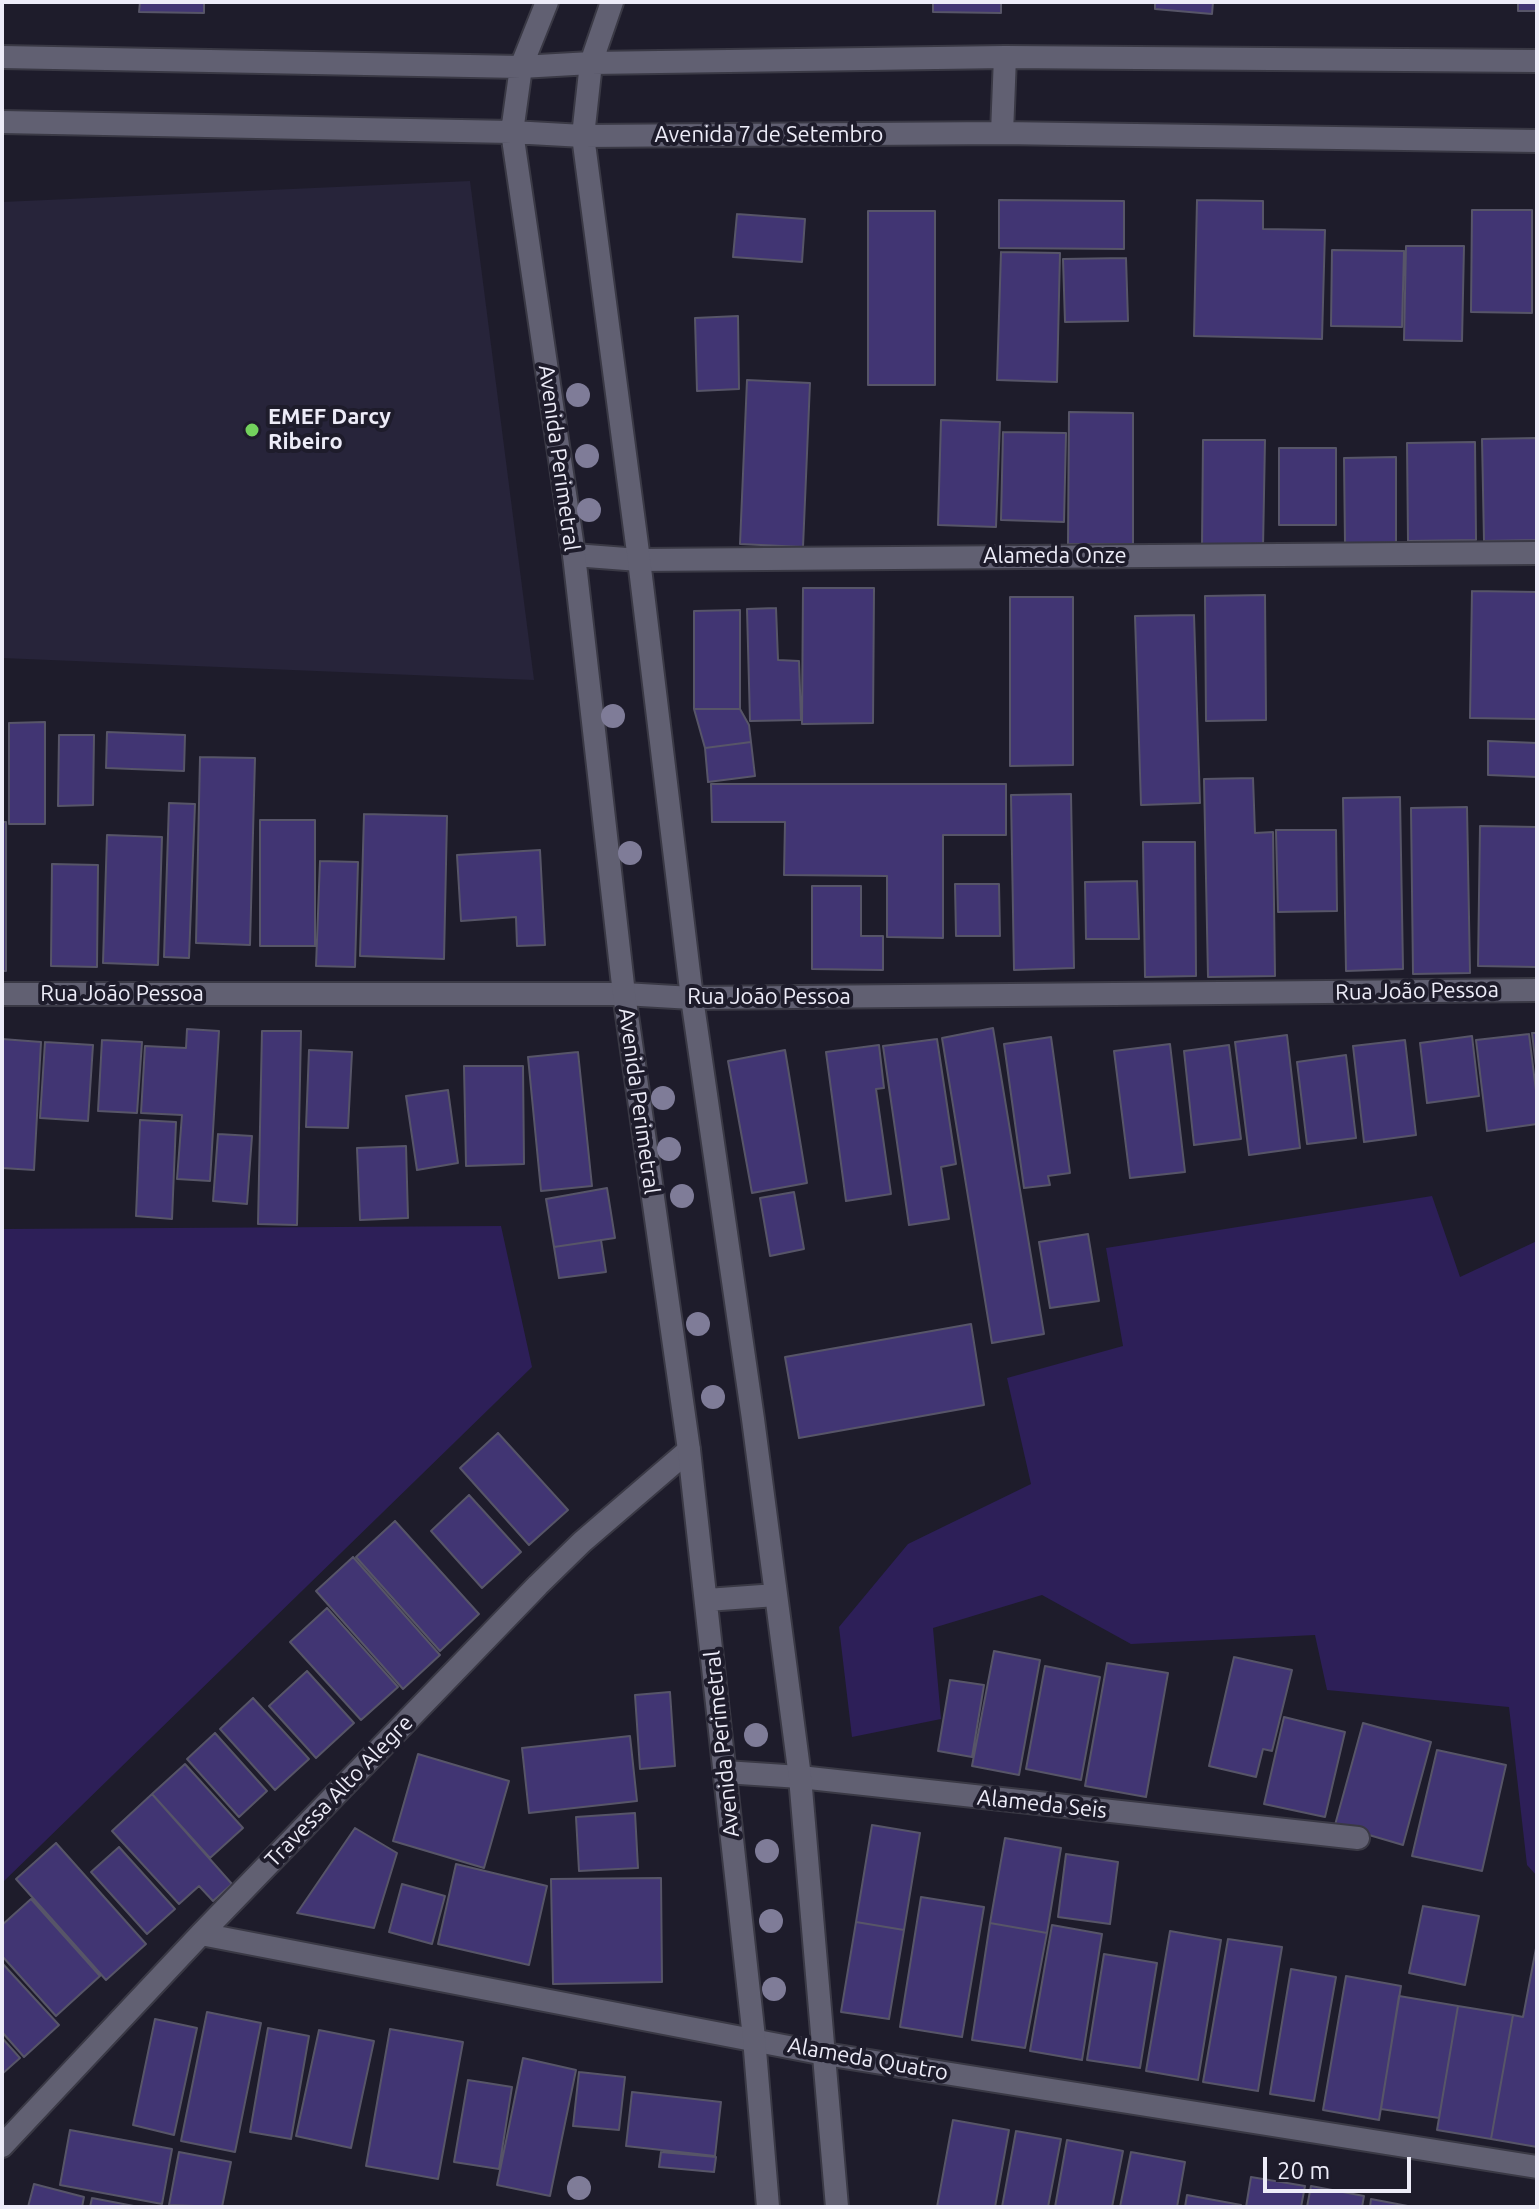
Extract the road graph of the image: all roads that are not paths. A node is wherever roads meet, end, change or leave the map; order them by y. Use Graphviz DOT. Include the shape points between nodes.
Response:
graph roads {
  1 [pos="547,2"];
  2 [pos="612,2"];
  3 [pos="2,57"];
  4 [pos="1005,57"];
  5 [pos="1537,61"];
  6 [pos="591,63"];
  7 [pos="521,67"];
  8 [pos="2,122"];
  9 [pos="512,132"];
  10 [pos="1002,133"];
  11 [pos="583,136"];
  12 [pos="1537,141"];
  13 [pos="1537,553"];
  14 [pos="574,555"];
  15 [pos="639,560"];
  16 [pos="1537,990"];
  17 [pos="2,994"];
  18 [pos="624,994"];
  19 [pos="692,998"];
  20 [pos="689,1450"];
  21 [pos="776,1595"];
  22 [pos="707,1600"];
  23 [pos="725,1772"];
  24 [pos="800,1777"];
  25 [pos="1358,1838"];
  26 [pos="201,1934"];
  27 [pos="754,2038"];
  28 [pos="825,2054"];
  29 [pos="2,2146"];
  30 [pos="1537,2167"];
  31 [pos="768,2207"];
  32 [pos="837,2207"];
  1 -- 7 [label="street, Avenida Perimetral"];
  2 -- 6 [label="street"];
  3 -- 7 [label="street"];
  4 -- 5 [label="street"];
  4 -- 6 [label="street"];
  4 -- 10 [label="street"];
  6 -- 7 [label="street"];
  6 -- 11 [label="street"];
  7 -- 9 [label="street, Avenida Perimetral"];
  8 -- 9 [label="street, Avenida 7 de Setembro"];
  9 -- 11 [label="street, Avenida 7 de Setembro"];
  9 -- 14 [label="street, Avenida Perimetral"];
  10 -- 11 [label="street, Avenida 7 de Setembro"];
  10 -- 12 [label="street, Avenida 7 de Setembro"];
  11 -- 15 [label="street"];
  13 -- 15 [label="street, Alameda Onze"];
  14 -- 15 [label="street, Alameda Onze"];
  14 -- 18 [label="street, Avenida Perimetral"];
  15 -- 19 [label="street"];
  16 -- 19 [label="street, Rua João Pessoa"];
  17 -- 18 [label="street, Rua João Pessoa"];
  18 -- 19 [label="street, Rua João Pessoa"];
  18 -- 20 [label="street, Avenida Perimetral"];
  19 -- 21 [label="street"];
  20 -- 22 [label="street, Avenida Perimetral"];
  20 -- 26 [label="street, Travessa Alto Alegre" via="538,1585"];
  21 -- 22 [label="street"];
  21 -- 24 [label="street"];
  22 -- 23 [label="street, Avenida Perimetral"];
  23 -- 24 [label="street, Alameda Seis"];
  23 -- 27 [label="street, Avenida Perimetral"];
  24 -- 25 [label="street, Alameda Seis"];
  24 -- 28 [label="street"];
  26 -- 27 [label="street, Alameda Quatro"];
  26 -- 29 [label="street, Travessa Alto Alegre"];
  27 -- 28 [label="street, Alameda Quatro"];
  27 -- 31 [label="street, Avenida Perimetral"];
  28 -- 30 [label="street, Alameda Quatro"];
  28 -- 32 [label="street"];
}
